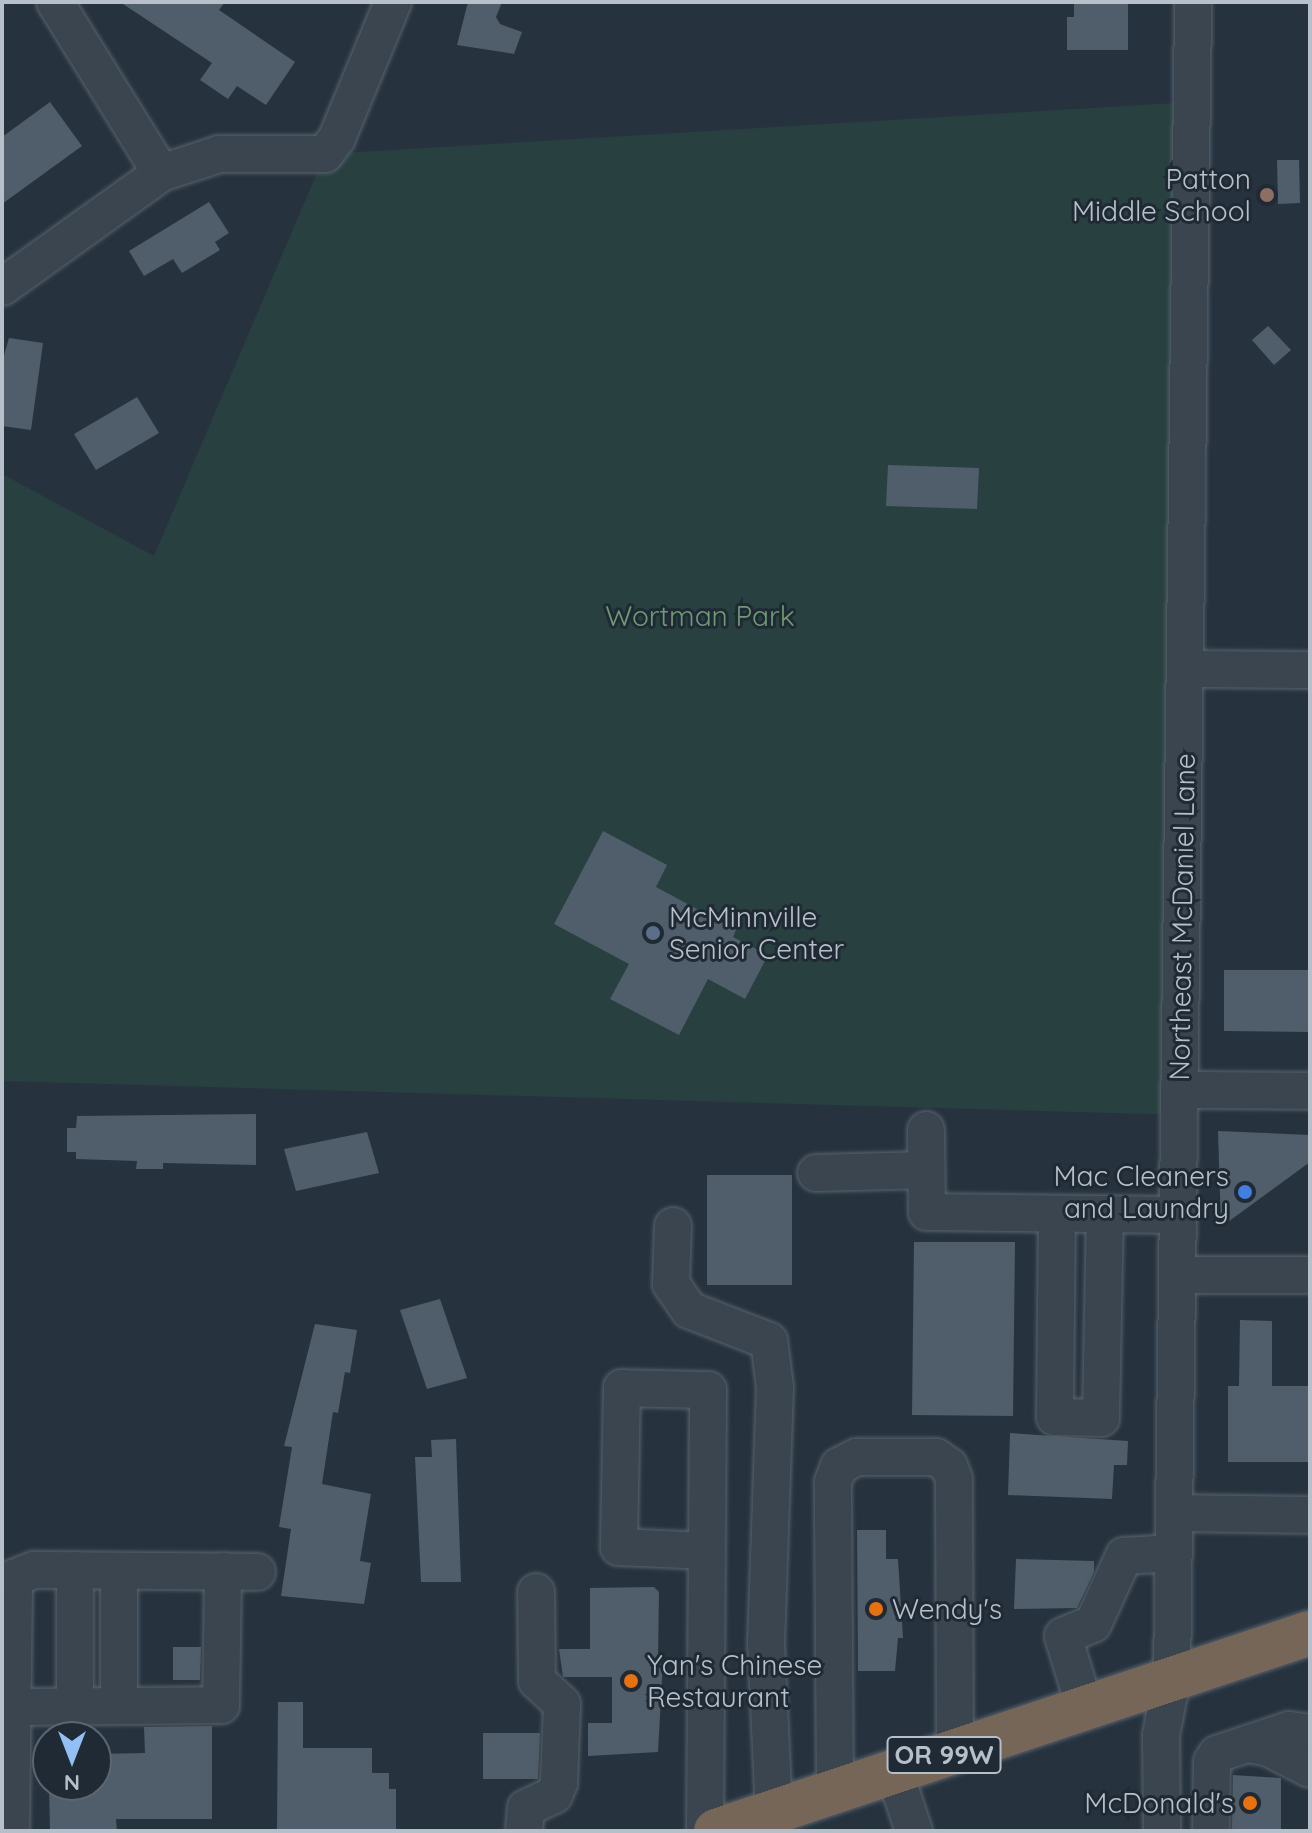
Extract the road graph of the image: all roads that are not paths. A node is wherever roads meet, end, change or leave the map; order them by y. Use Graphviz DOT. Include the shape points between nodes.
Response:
graph roads {
  1 [pos="55,2"];
  2 [pos="393,2"];
  3 [pos="1193,2"];
  4 [pos="161,173"];
  5 [pos="2,287"];
  6 [pos="1185,669"];
  7 [pos="1310,670"];
  8 [pos="1180,1090"];
  9 [pos="1310,1091"];
  10 [pos="926,1130"];
  11 [pos="926,1170"];
  12 [pos="816,1173"];
  13 [pos="1057,1214"];
  14 [pos="1105,1214"];
  15 [pos="1179,1215"];
  16 [pos="673,1226"];
  17 [pos="1178,1275"];
  18 [pos="1310,1275"];
  19 [pos="1175,1513"];
  20 [pos="1310,1515"];
  21 [pos="706,1551"];
  22 [pos="1174,1553"];
  23 [pos="75,1570"];
  24 [pos="119,1571"];
  25 [pos="536,1592"];
  26 [pos="1310,1633"];
  27 [pos="1172,1679"];
  28 [pos="75,1706"];
  29 [pos="119,1706"];
  30 [pos="12,1707"];
  31 [pos="1085,1708"];
  32 [pos="1310,1733"];
  33 [pos="1247,1744"];
  34 [pos="955,1751"];
  35 [pos="1310,1769"];
  36 [pos="894,1771"];
  37 [pos="835,1792"];
  38 [pos="774,1812"];
  39 [pos="11,1831"];
  40 [pos="524,1831"];
  41 [pos="705,1831"];
  42 [pos="716,1831"];
  43 [pos="914,1831"];
  44 [pos="1162,1831"];
  45 [pos="1211,1831"];
  1 -- 4 [label="street"];
  2 -- 4 [label="street" via="337,138 325,154 219,154"];
  3 -- 6 [label="street, Northeast McDaniel Lane"];
  4 -- 5 [label="street"];
  6 -- 7 [label="street"];
  6 -- 8 [label="street, Northeast McDaniel Lane"];
  8 -- 9 [label="street"];
  8 -- 15 [label="street, Northeast McDaniel Lane"];
  10 -- 11 [label="street"];
  11 -- 12 [label="street"];
  11 -- 13 [label="street" via="927,1212"];
  13 -- 14 [label="street"];
  13 -- 14 [label="street" via="1055,1417 1101,1418"];
  14 -- 15 [label="street"];
  15 -- 17 [label="street, Northeast McDaniel Lane"];
  16 -- 38 [label="street" via="671,1284 689,1310 769,1341 775,1387 766,1642"];
  17 -- 18 [label="street"];
  17 -- 19 [label="street, Northeast McDaniel Lane"];
  19 -- 20 [label="street"];
  19 -- 22 [label="street, Northeast McDaniel Lane"];
  21 -- 21 [label="street" via="708,1390 622,1388 619,1547"];
  21 -- 41 [label="street"];
  22 -- 27 [label="street, Northeast McDaniel Lane"];
  22 -- 31 [label="street" via="1124,1556 1093,1624 1063,1636"];
  23 -- 24 [label="street"];
  23 -- 28 [label="street"];
  23 -- 30 [label="street" via="34,1570 14,1578"];
  24 -- 29 [label="street"];
  24 -- 29 [label="street" via="240,1572 221,1705"];
  25 -- 40 [label="street" via="537,1681 562,1704 559,1783 554,1795 526,1808"];
  26 -- 27 [label="highway, OR 99W"];
  27 -- 31 [label="highway, OR 99W"];
  27 -- 44 [label="street, Northeast McDaniel Lane" via="1161,1735"];
  28 -- 29 [label="street"];
  28 -- 30 [label="street"];
  30 -- 39 [label="street"];
  31 -- 34 [label="highway, OR 99W"];
  32 -- 33 [label="street" via="1289,1730"];
  33 -- 35 [label="street" via="1267,1747"];
  33 -- 45 [label="street" via="1232,1746 1212,1762"];
  34 -- 36 [label="highway, OR 99W"];
  34 -- 37 [label="street" via="954,1479 949,1466 936,1457 857,1457 839,1466 833,1482"];
  36 -- 37 [label="highway, OR 99W"];
  36 -- 43 [label="street"];
  37 -- 38 [label="highway, OR 99W"];
  38 -- 42 [label="highway, OR 99W"];
}
